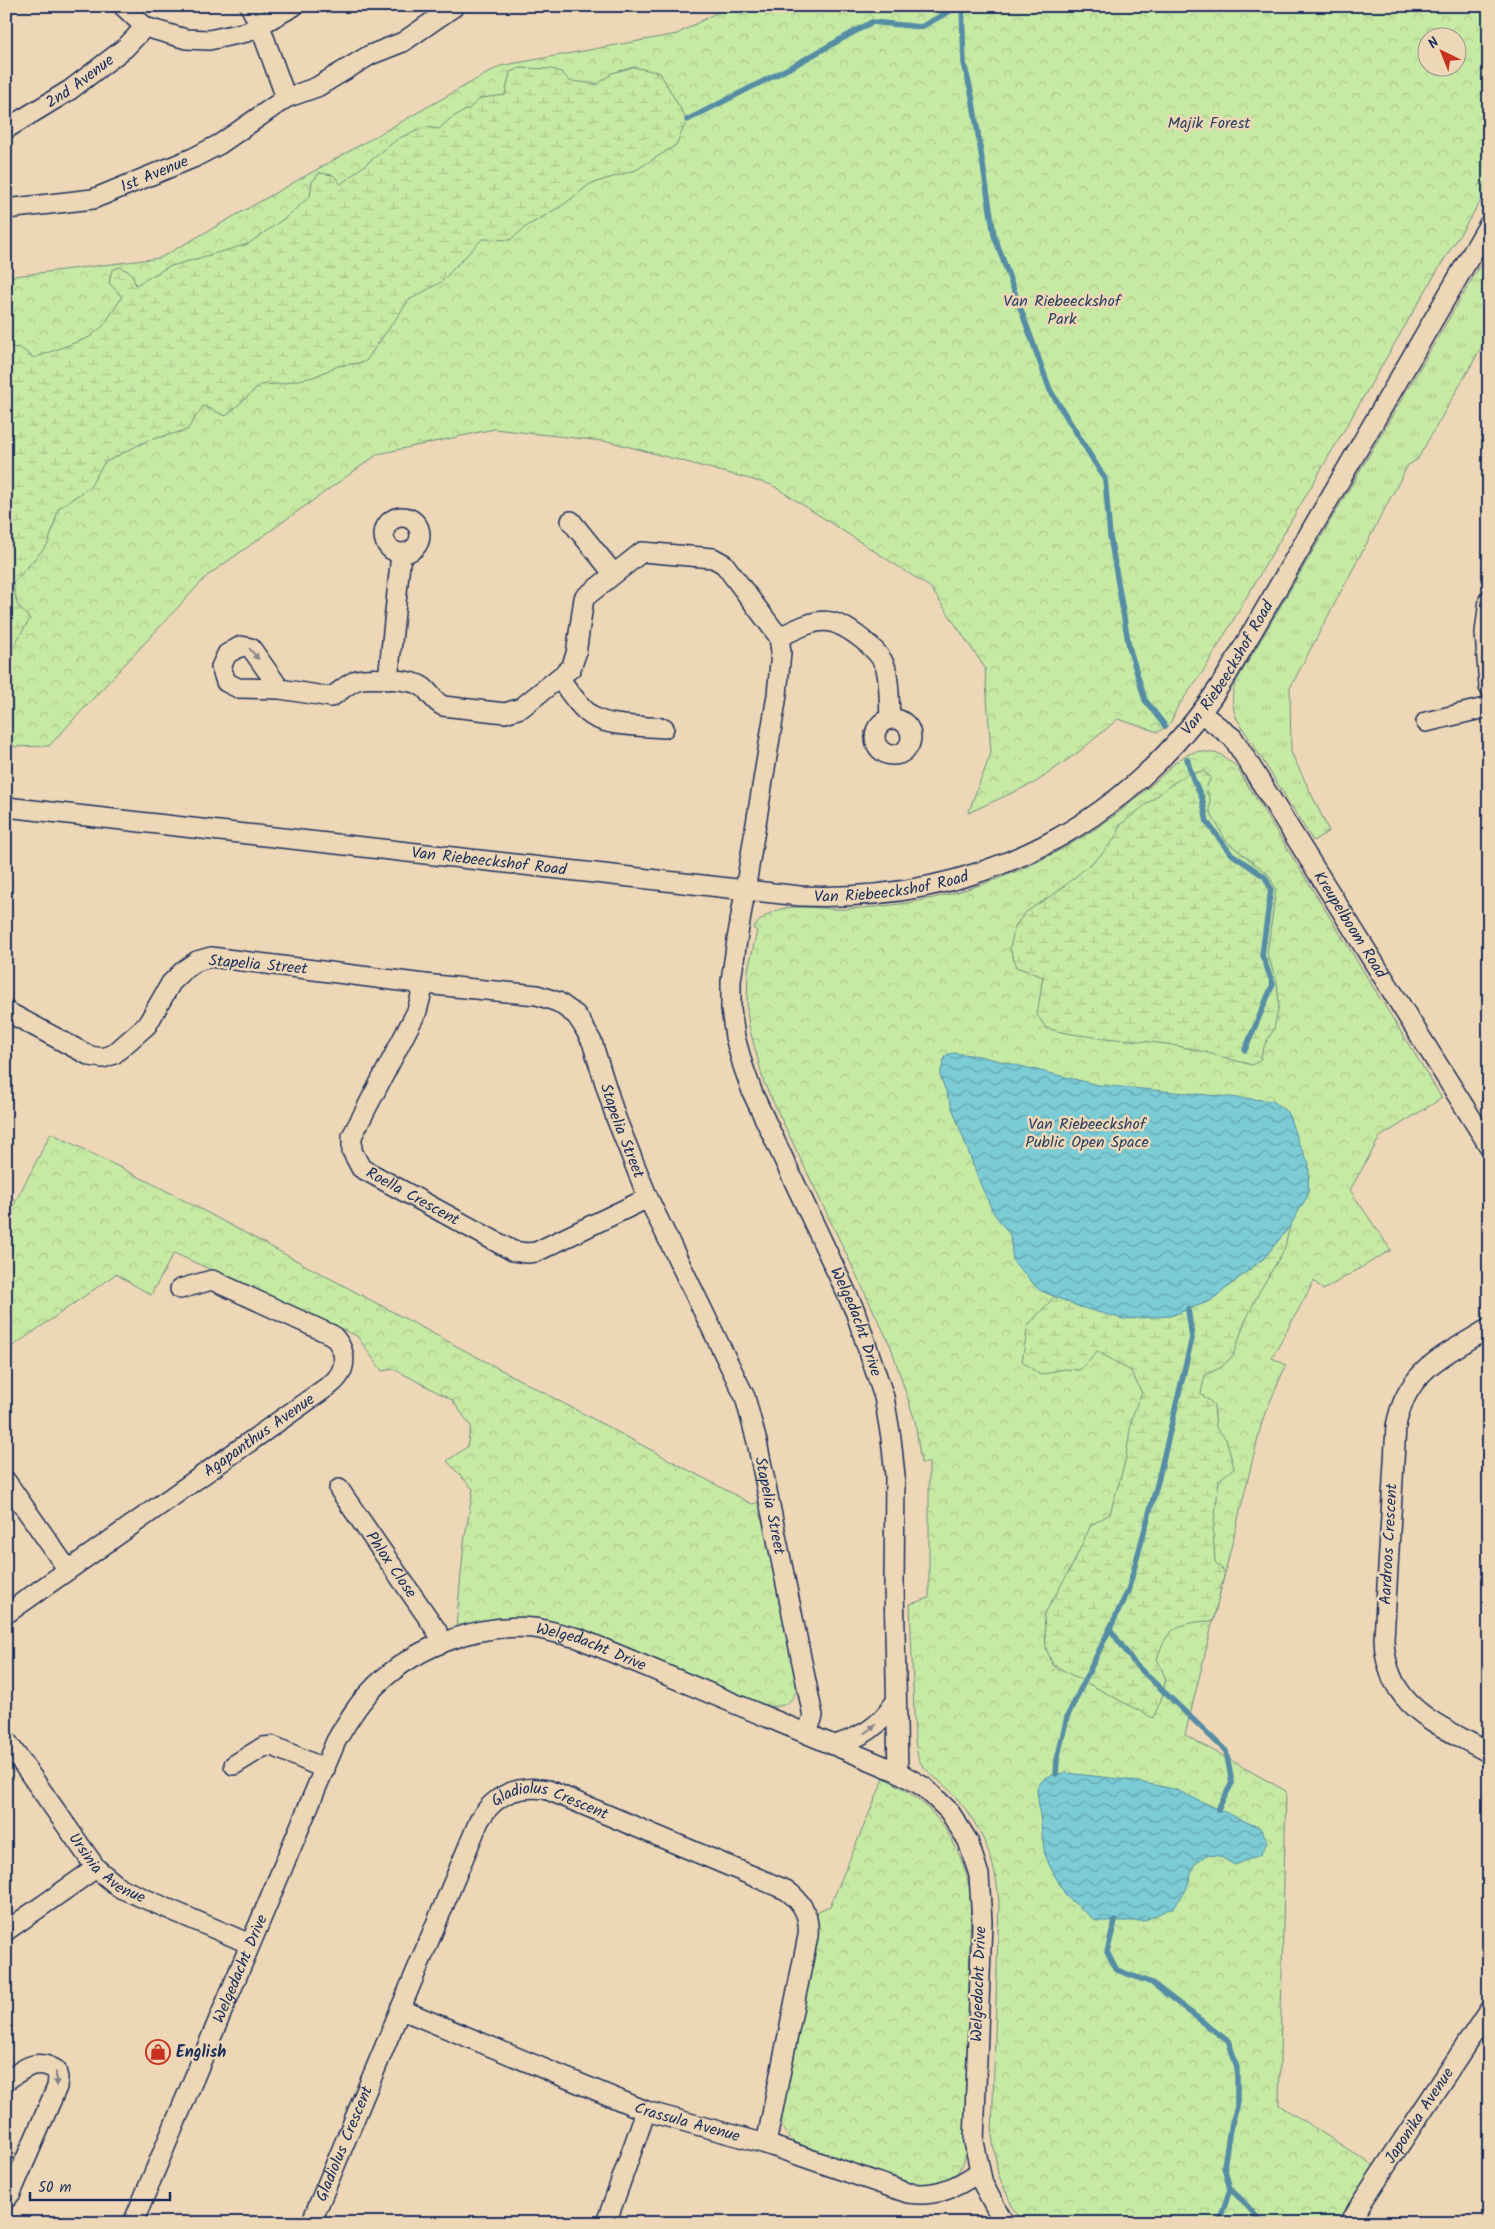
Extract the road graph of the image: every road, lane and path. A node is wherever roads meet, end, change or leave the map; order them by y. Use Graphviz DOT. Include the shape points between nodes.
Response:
graph roads {
  1 [pos="123,6"];
  2 [pos="250,6"];
  3 [pos="294,6"];
  4 [pos="455,6"];
  5 [pos="260,26"];
  6 [pos="145,27"];
  7 [pos="286,98"];
  8 [pos="6,129"];
  9 [pos="6,209"];
  10 [pos="1489,224"];
  11 [pos="1489,232"];
  12 [pos="1467,263"];
  13 [pos="571,521"];
  14 [pos="401,554"];
  15 [pos="613,574"];
  16 [pos="1489,600"];
  17 [pos="779,637"];
  18 [pos="559,678"];
  19 [pos="388,680"];
  20 [pos="1489,687"];
  21 [pos="280,689"];
  22 [pos="1489,707"];
  23 [pos="1201,713"];
  24 [pos="890,719"];
  25 [pos="1426,722"];
  26 [pos="664,728"];
  27 [pos="6,807"];
  28 [pos="745,891"];
  29 [pos="424,984"];
  30 [pos="6,1011"];
  31 [pos="1486,1136"];
  32 [pos="648,1198"];
  33 [pos="180,1289"];
  34 [pos="1489,1328"];
  35 [pos="6,1481"];
  36 [pos="339,1489"];
  37 [pos="68,1570"];
  38 [pos="6,1614"];
  39 [pos="442,1643"];
  40 [pos="896,1701"];
  41 [pos="807,1733"];
  42 [pos="6,1740"];
  43 [pos="835,1745"];
  44 [pos="1489,1753"];
  45 [pos="234,1766"];
  46 [pos="324,1769"];
  47 [pos="898,1772"];
  48 [pos="96,1868"];
  49 [pos="6,1932"];
  50 [pos="250,1944"];
  51 [pos="400,2009"];
  52 [pos="1489,2010"];
  53 [pos="6,2081"];
  54 [pos="646,2111"];
  55 [pos="766,2144"];
  56 [pos="979,2172"];
  57 [pos="6,2198"];
  58 [pos="134,2223"];
  59 [pos="311,2223"];
  60 [pos="606,2223"];
  61 [pos="1004,2223"];
  62 [pos="1350,2223"];
  1 -- 6 [label="street"];
  2 -- 5 [label="street"];
  3 -- 5 [label="street"];
  4 -- 7 [label="street, 1st Avenue" via="404,42 370,55 317,88"];
  5 -- 6 [label="street" via="234,37 209,40 186,39"];
  5 -- 7 [label="street"];
  6 -- 8 [label="street, 2nd Avenue" via="125,48 70,90"];
  7 -- 9 [label="street, 1st Avenue" via="220,144 143,180 93,199"];
  10 -- 12 [label="street, Van Riebeeckshof Road"];
  11 -- 12 [label="street, Van Riebeeckshof Road"];
  12 -- 23 [label="street, Van Riebeeckshof Road" via="1227,675"];
  13 -- 15 [label="street"];
  14 -- 19 [label="street"];
  15 -- 17 [label="street" via="642,552 713,558 724,564"];
  15 -- 18 [label="street" via="584,598 576,654 571,668"];
  16 -- 20 [label="street" via="1485,633"];
  17 -- 24 [label="street" via="803,626 828,621 847,627 872,647 886,667"];
  17 -- 28 [label="street, Welgedacht Drive" via="781,652 777,695"];
  18 -- 19 [label="street" via="522,708 505,713 443,706 416,683"];
  18 -- 26 [label="street" via="594,717 615,723"];
  19 -- 21 [label="street" via="357,680 331,697"];
  22 -- 25 [label="street"];
  23 -- 28 [label="street, Van Riebeeckshof Road" via="1168,752 1121,796 1071,830 1006,864 943,884 882,894 825,897"];
  23 -- 31 [label="street, Kreupelboom Road" via="1233,738"];
  27 -- 28 [label="street, Van Riebeeckshof Road"];
  28 -- 40 [label="street, Welgedacht Drive" via="731,981 731,1009 737,1044 753,1094 855,1311 884,1397 892,1438"];
  29 -- 30 [label="street, Stapelia Street" via="211,957 184,970 172,983 147,1025 114,1054 103,1058 90,1056"];
  29 -- 32 [label="street, Stapelia Street" via="537,995 558,1002 576,1015 592,1042 616,1118"];
  29 -- 32 [label="street, Roella Crescent" via="417,1011 352,1136 352,1150 361,1168 520,1253 536,1252"];
  32 -- 41 [label="street, Stapelia Street" via="745,1397 813,1716"];
  33 -- 37 [label="street, Agapanthus Avenue" via="212,1280 332,1335 342,1348 343,1369 330,1385"];
  34 -- 44 [label="street, Aardroos Crescent" via="1430,1364 1404,1397 1399,1411 1384,1639 1387,1666 1395,1686 1407,1702"];
  35 -- 37 [label="street"];
  36 -- 39 [label="street, Phlox Close" via="437,1631"];
  37 -- 38 [label="street, Agapanthus Avenue"];
  39 -- 41 [label="street, Welgedacht Drive" via="509,1628 534,1628 578,1638"];
  39 -- 46 [label="street, Welgedacht Drive" via="409,1660 368,1693 352,1713"];
  43 -- 40 [label="street, one-way" via="864,1734 880,1722"];
  40 -- 47 [label="street, Welgedacht Drive"];
  41 -- 43 [label="street, Welgedacht Drive"];
  42 -- 48 [label="street, Ursinia Avenue"];
  43 -- 47 [label="street, Welgedacht Drive"];
  45 -- 46 [label="street" via="263,1747 273,1746"];
  46 -- 50 [label="street, Welgedacht Drive"];
  47 -- 56 [label="street, Welgedacht Drive" via="924,1787 949,1811 968,1841 979,1875 982,1922 974,2127"];
  48 -- 49 [label="street"];
  48 -- 50 [label="street, Ursinia Avenue" via="120,1888"];
  50 -- 58 [label="street, Welgedacht Drive"];
  51 -- 54 [label="street, Crassula Avenue"];
  51 -- 55 [label="street, Gladiolus Crescent" via="485,1811 513,1790 548,1790 786,1890 800,1902 808,1922 808,1936"];
  51 -- 59 [label="street, Gladiolus Crescent"];
  52 -- 62 [label="street, Japonika Avenue"];
  53 -- 57 [label="street, one-way" via="24,2068 46,2063 56,2070 58,2078 57,2087"];
  54 -- 55 [label="street, Crassula Avenue"];
  54 -- 60 [label="street"];
  55 -- 56 [label="street, Crassula Avenue" via="918,2195 952,2189"];
  56 -- 61 [label="street, Welgedacht Drive" via="988,2197"];
}
